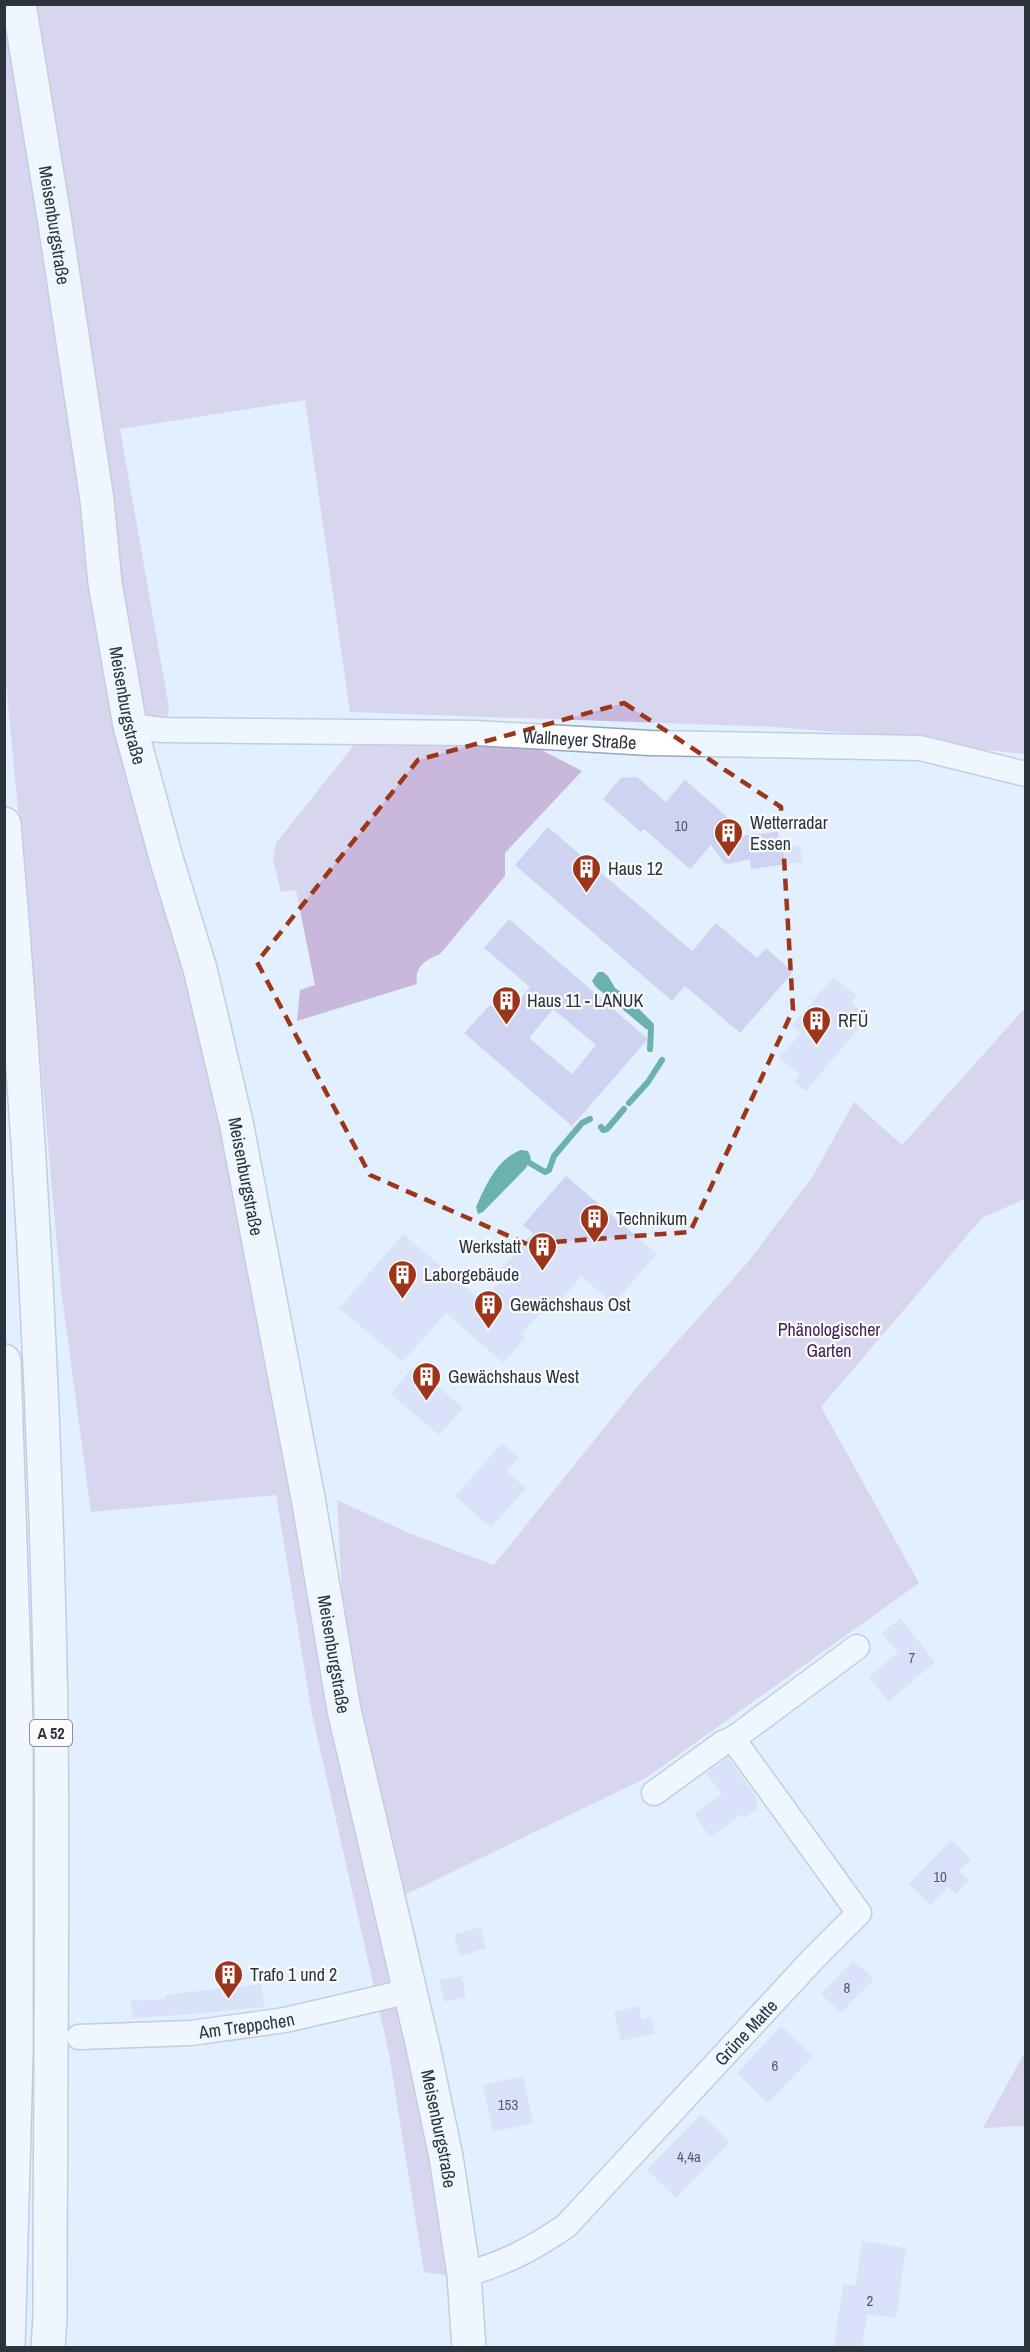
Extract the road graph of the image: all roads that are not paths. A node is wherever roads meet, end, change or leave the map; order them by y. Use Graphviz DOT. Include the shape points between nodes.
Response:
graph roads {
  1 [pos="19,4"];
  2 [pos="130,726"];
  3 [pos="1026,774"];
  4 [pos="4,824"];
  5 [pos="4,1361"];
  6 [pos="857,1647"];
  7 [pos="733,1739"];
  8 [pos="654,1793"];
  9 [pos="410,1991"];
  10 [pos="78,2037"];
  11 [pos="464,2275"];
  12 [pos="8,2348"];
  13 [pos="48,2348"];
  14 [pos="469,2348"];
  1 -- 2 [label="main road, Meisenburgstraße" via="56,223 97,500 105,583"];
  2 -- 3 [label="street, Wallneyer Straße" via="162,730 477,733 650,742 920,748"];
  2 -- 9 [label="main road, Meisenburgstraße" via="200,969 236,1122 344,1710"];
  4 -- 13 [label="main road, A 52" via="26,1118 43,1442 51,1716"];
  5 -- 12 [label="main road, A 52" via="16,1724 16,2056"];
  6 -- 7 [label="street"];
  7 -- 8 [label="street"];
  7 -- 11 [label="street, Grüne Matte" via="859,1913 566,2226 512,2259"];
  9 -- 10 [label="street, Am Treppchen" via="285,2020 191,2033"];
  9 -- 11 [label="main road, Meisenburgstraße" via="446,2157"];
  11 -- 14 [label="main road, Meisenburgstraße"];
}
